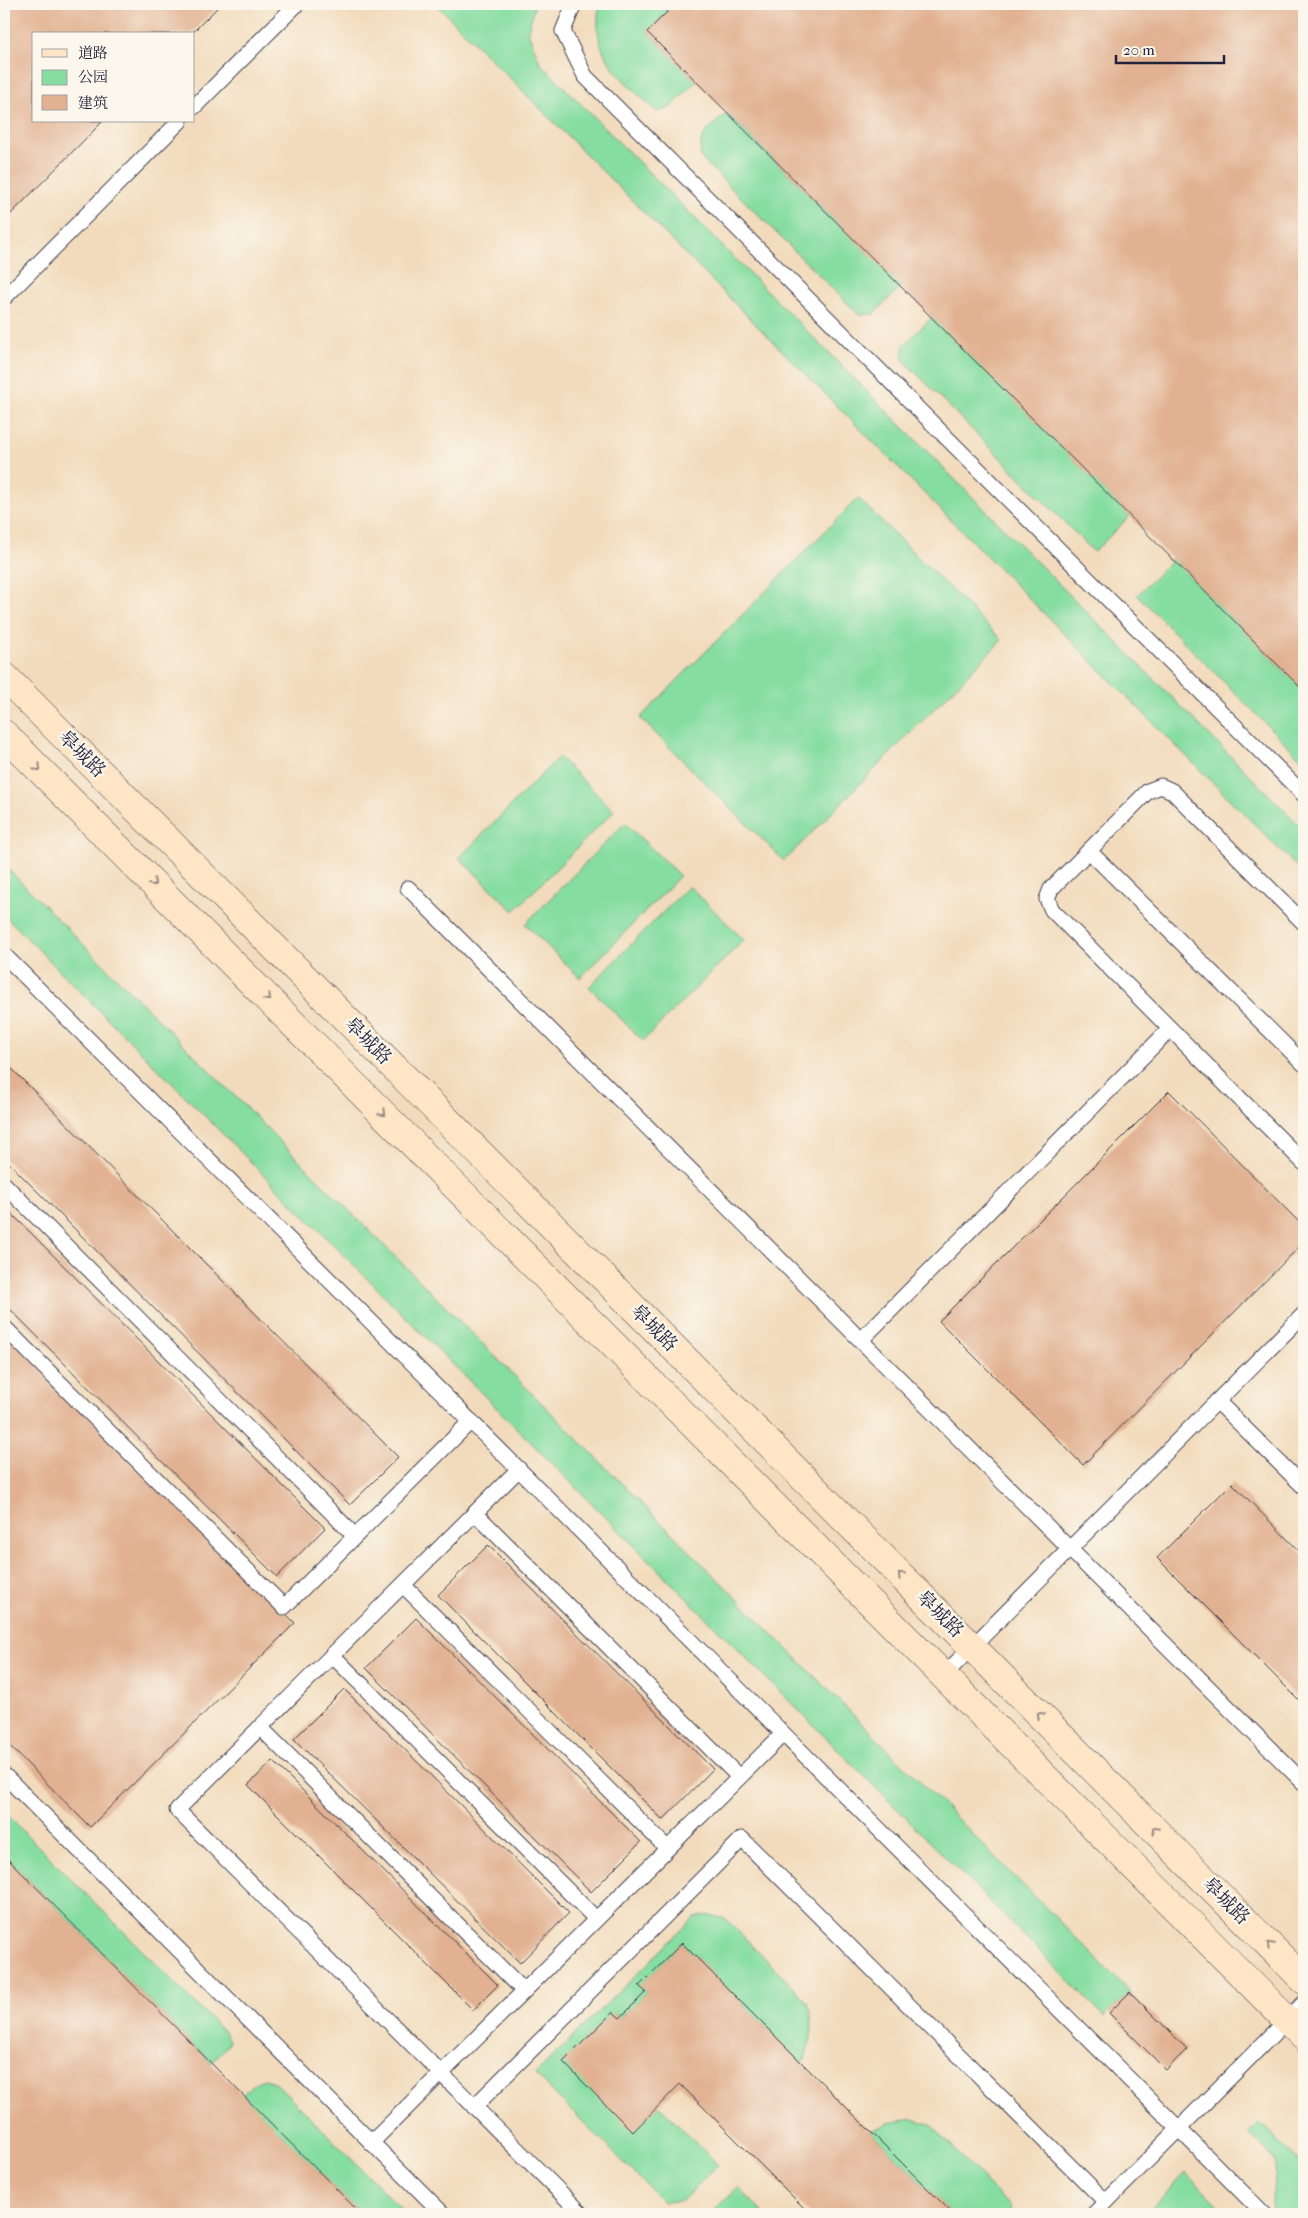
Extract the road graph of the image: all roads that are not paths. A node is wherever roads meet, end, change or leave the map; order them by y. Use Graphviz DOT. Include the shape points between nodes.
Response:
graph roads {
  1 [pos="296,4"];
  2 [pos="574,4"];
  3 [pos="195,106"];
  4 [pos="179,122"];
  5 [pos="4,298"];
  6 [pos="4,676"];
  7 [pos="4,734"];
  8 [pos="1304,795"];
  9 [pos="1089,851"];
  10 [pos="408,888"];
  11 [pos="1304,923"];
  12 [pos="4,955"];
  13 [pos="1170,1029"];
  14 [pos="1304,1064"];
  15 [pos="1304,1163"];
  16 [pos="4,1184"];
  17 [pos="1304,1314"];
  18 [pos="4,1327"];
  19 [pos="861,1340"];
  20 [pos="1218,1401"];
  21 [pos="471,1421"];
  22 [pos="519,1469"];
  23 [pos="1304,1487"];
  24 [pos="475,1512"];
  25 [pos="355,1536"];
  26 [pos="1069,1549"];
  27 [pos="403,1585"];
  28 [pos="972,1647"];
  29 [pos="332,1655"];
  30 [pos="944,1675"];
  31 [pos="260,1727"];
  32 [pos="783,1734"];
  33 [pos="4,1775"];
  34 [pos="739,1777"];
  35 [pos="1304,1783"];
  36 [pos="667,1848"];
  37 [pos="596,1919"];
  38 [pos="1304,1980"];
  39 [pos="524,1991"];
  40 [pos="1299,2020"];
  41 [pos="474,2107"];
  42 [pos="1179,2129"];
  43 [pos="371,2143"];
  44 [pos="1106,2202"];
  45 [pos="443,2214"];
  46 [pos="582,2214"];
  47 [pos="1094,2214"];
  48 [pos="1264,2214"];
  1 -- 3 [label="lane"];
  2 -- 8 [label="lane" via="563,31 585,76"];
  4 -- 5 [label="lane"];
  28 -- 6 [label="main road, 皋城路, one-way"];
  7 -- 30 [label="main road, one-way"];
  9 -- 11 [label="lane" via="1148,791 1161,786 1172,791"];
  9 -- 13 [label="lane" via="1051,889 1047,899 1052,910"];
  9 -- 14 [label="lane"];
  10 -- 19 [label="lane"];
  12 -- 21 [label="lane"];
  13 -- 15 [label="lane"];
  13 -- 19 [label="lane"];
  16 -- 25 [label="lane"];
  17 -- 20 [label="lane"];
  18 -- 25 [label="lane" via="284,1607"];
  19 -- 26 [label="lane"];
  20 -- 23 [label="lane"];
  20 -- 26 [label="lane"];
  21 -- 22 [label="lane"];
  21 -- 25 [label="lane"];
  22 -- 24 [label="lane"];
  22 -- 32 [label="lane"];
  24 -- 27 [label="lane"];
  24 -- 34 [label="lane"];
  26 -- 28 [label="lane"];
  26 -- 35 [label="lane"];
  27 -- 29 [label="lane"];
  27 -- 36 [label="lane"];
  28 -- 30 [label="lane"];
  38 -- 28 [label="main road, 皋城路, one-way"];
  29 -- 31 [label="lane"];
  29 -- 37 [label="lane"];
  30 -- 40 [label="main road"];
  31 -- 39 [label="lane"];
  31 -- 41 [label="lane" via="176,1810"];
  32 -- 34 [label="lane"];
  32 -- 42 [label="lane"];
  33 -- 43 [label="lane"];
  34 -- 36 [label="lane"];
  36 -- 37 [label="lane"];
  37 -- 39 [label="lane"];
  39 -- 43 [label="lane"];
  40 -- 42 [label="lane"];
  41 -- 44 [label="lane" via="742,1839"];
  41 -- 46 [label="lane"];
  42 -- 44 [label="lane"];
  42 -- 48 [label="lane"];
  43 -- 45 [label="lane"];
  44 -- 47 [label="lane"];
}
